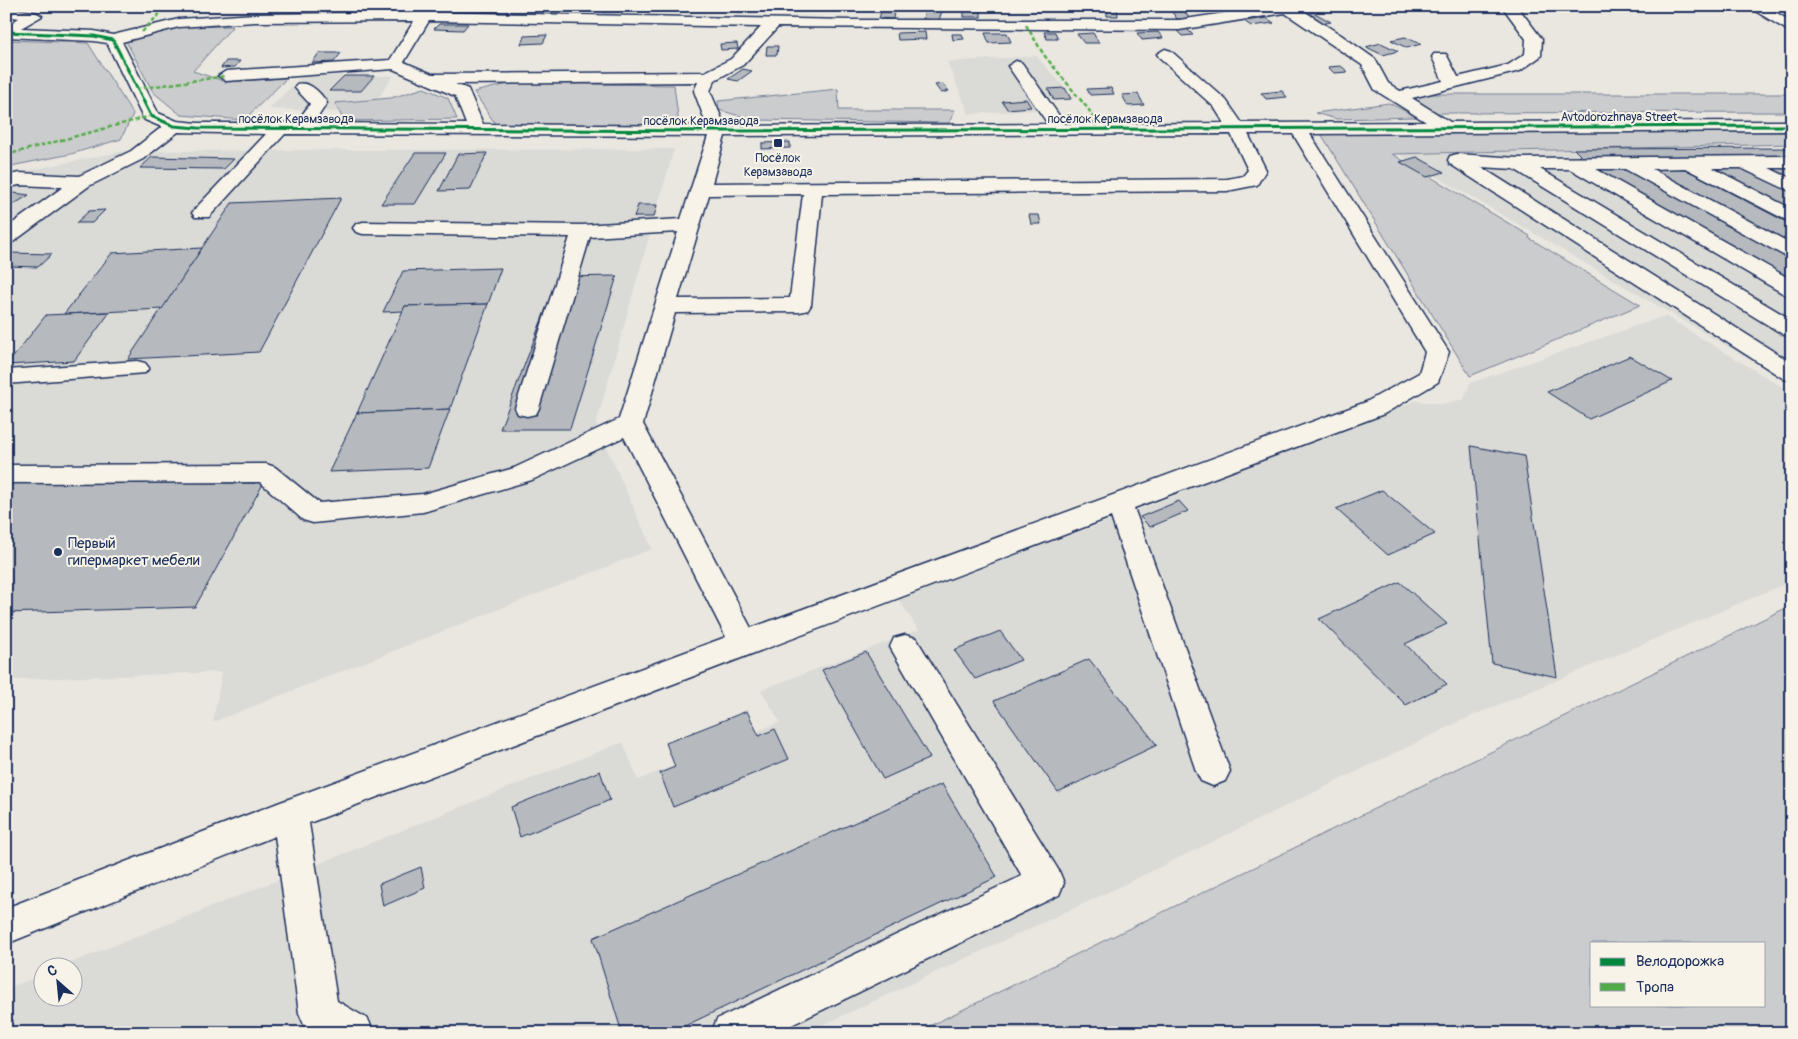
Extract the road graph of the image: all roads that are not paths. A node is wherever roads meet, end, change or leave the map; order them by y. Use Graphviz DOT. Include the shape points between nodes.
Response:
graph roads {
  1 [pos="857,6"];
  2 [pos="1508,6"];
  3 [pos="1754,6"];
  4 [pos="1286,7"];
  5 [pos="6,12"];
  6 [pos="424,16"];
  7 [pos="102,21"];
  8 [pos="774,21"];
  9 [pos="121,22"];
  10 [pos="850,24"];
  11 [pos="1792,29"];
  12 [pos="6,31"];
  13 [pos="142,32"];
  14 [pos="62,34"];
  15 [pos="113,40"];
  16 [pos="1165,54"];
  17 [pos="1440,57"];
  18 [pos="395,64"];
  19 [pos="1016,66"];
  20 [pos="226,76"];
  21 [pos="708,77"];
  22 [pos="428,79"];
  23 [pos="1452,82"];
  24 [pos="303,88"];
  25 [pos="1396,96"];
  26 [pos="174,126"];
  27 [pos="1792,126"];
  28 [pos="1237,128"];
  29 [pos="1298,128"];
  30 [pos="1445,128"];
  31 [pos="280,129"];
  32 [pos="301,129"];
  33 [pos="1060,130"];
  34 [pos="477,131"];
  35 [pos="718,131"];
  36 [pos="1742,162"];
  37 [pos="1792,162"];
  38 [pos="1573,163"];
  39 [pos="1629,163"];
  40 [pos="1688,163"];
  41 [pos="1518,164"];
  42 [pos="6,182"];
  43 [pos="82,182"];
  44 [pos="1792,186"];
  45 [pos="813,188"];
  46 [pos="700,189"];
  47 [pos="202,213"];
  48 [pos="1792,217"];
  49 [pos="689,225"];
  50 [pos="363,228"];
  51 [pos="582,231"];
  52 [pos="6,238"];
  53 [pos="1792,252"];
  54 [pos="1792,289"];
  55 [pos="665,306"];
  56 [pos="1792,330"];
  57 [pos="136,368"];
  58 [pos="1792,374"];
  59 [pos="6,377"];
  60 [pos="527,408"];
  61 [pos="630,424"];
  62 [pos="6,474"];
  63 [pos="1117,506"];
  64 [pos="744,643"];
  65 [pos="905,647"];
  66 [pos="1213,771"];
  67 [pos="290,814"];
  68 [pos="6,926"];
  69 [pos="354,1033"];
  70 [pos="731,1033"];
  1 -- 10 [label="street"];
  2 -- 23 [label="street" via="1534,40 1533,56 1514,68"];
  3 -- 11 [label="street"];
  4 -- 10 [label="street" via="1179,25"];
  4 -- 25 [label="street" via="1369,62 1381,86"];
  5 -- 12 [label="street" via="35,16"];
  6 -- 8 [label="street"];
  6 -- 13 [label="street" via="255,18 189,22"];
  6 -- 18 [label="street"];
  7 -- 14 [label="street"];
  8 -- 10 [label="street"];
  8 -- 21 [label="street" via="737,62"];
  9 -- 13 [label="street" via="131,22"];
  12 -- 14 [label="street"];
  13 -- 15 [label="street"];
  14 -- 15 [label="street"];
  15 -- 26 [label="street, посёлок Керамзавода" via="151,116"];
  16 -- 28 [label="street" via="1220,104"];
  17 -- 23 [label="street"];
  18 -- 20 [label="street"];
  18 -- 22 [label="street"];
  19 -- 33 [label="street"];
  21 -- 22 [label="street"];
  21 -- 35 [label="street" via="702,91"];
  22 -- 34 [label="street" via="462,94"];
  23 -- 25 [label="street"];
  24 -- 32 [label="street" via="319,103"];
  25 -- 30 [label="street"];
  26 -- 31 [label="street, посёлок Керамзавода"];
  26 -- 43 [label="street" via="137,155"];
  27 -- 30 [label="street, Avtodorozhnaya Street"];
  28 -- 29 [label="street, посёлок Керамзавода"];
  28 -- 33 [label="street, посёлок Керамзавода"];
  28 -- 45 [label="street" via="1257,170 1250,181 1227,185"];
  29 -- 30 [label="street, посёлок Керамзавода"];
  29 -- 63 [label="street" via="1438,352 1430,377 1375,408"];
  31 -- 32 [label="street, посёлок Керамзавода"];
  31 -- 47 [label="street"];
  32 -- 34 [label="street, посёлок Керамзавода"];
  33 -- 35 [label="street, посёлок Керамзавода"];
  34 -- 35 [label="street, посёлок Керамзавода"];
  35 -- 46 [label="street"];
  36 -- 37 [label="street"];
  36 -- 40 [label="street"];
  36 -- 44 [label="street"];
  38 -- 39 [label="street"];
  38 -- 41 [label="street"];
  38 -- 54 [label="street"];
  39 -- 40 [label="street"];
  39 -- 53 [label="street"];
  40 -- 48 [label="street"];
  41 -- 56 [label="street"];
  41 -- 58 [label="street" via="1457,160"];
  42 -- 43 [label="street" via="19,179"];
  43 -- 52 [label="street"];
  45 -- 46 [label="street"];
  45 -- 55 [label="street" via="800,305"];
  46 -- 49 [label="street"];
  49 -- 51 [label="street"];
  49 -- 55 [label="street"];
  50 -- 51 [label="street"];
  51 -- 60 [label="street"];
  55 -- 61 [label="street"];
  57 -- 59 [label="street"];
  61 -- 62 [label="street" via="523,474 423,503 313,513 266,473"];
  61 -- 64 [label="street"];
  63 -- 64 [label="street"];
  63 -- 66 [label="street" via="1125,515"];
  64 -- 67 [label="street"];
  65 -- 70 [label="street" via="1046,883"];
  67 -- 68 [label="street"];
  67 -- 69 [label="street" via="319,1013"];
}
